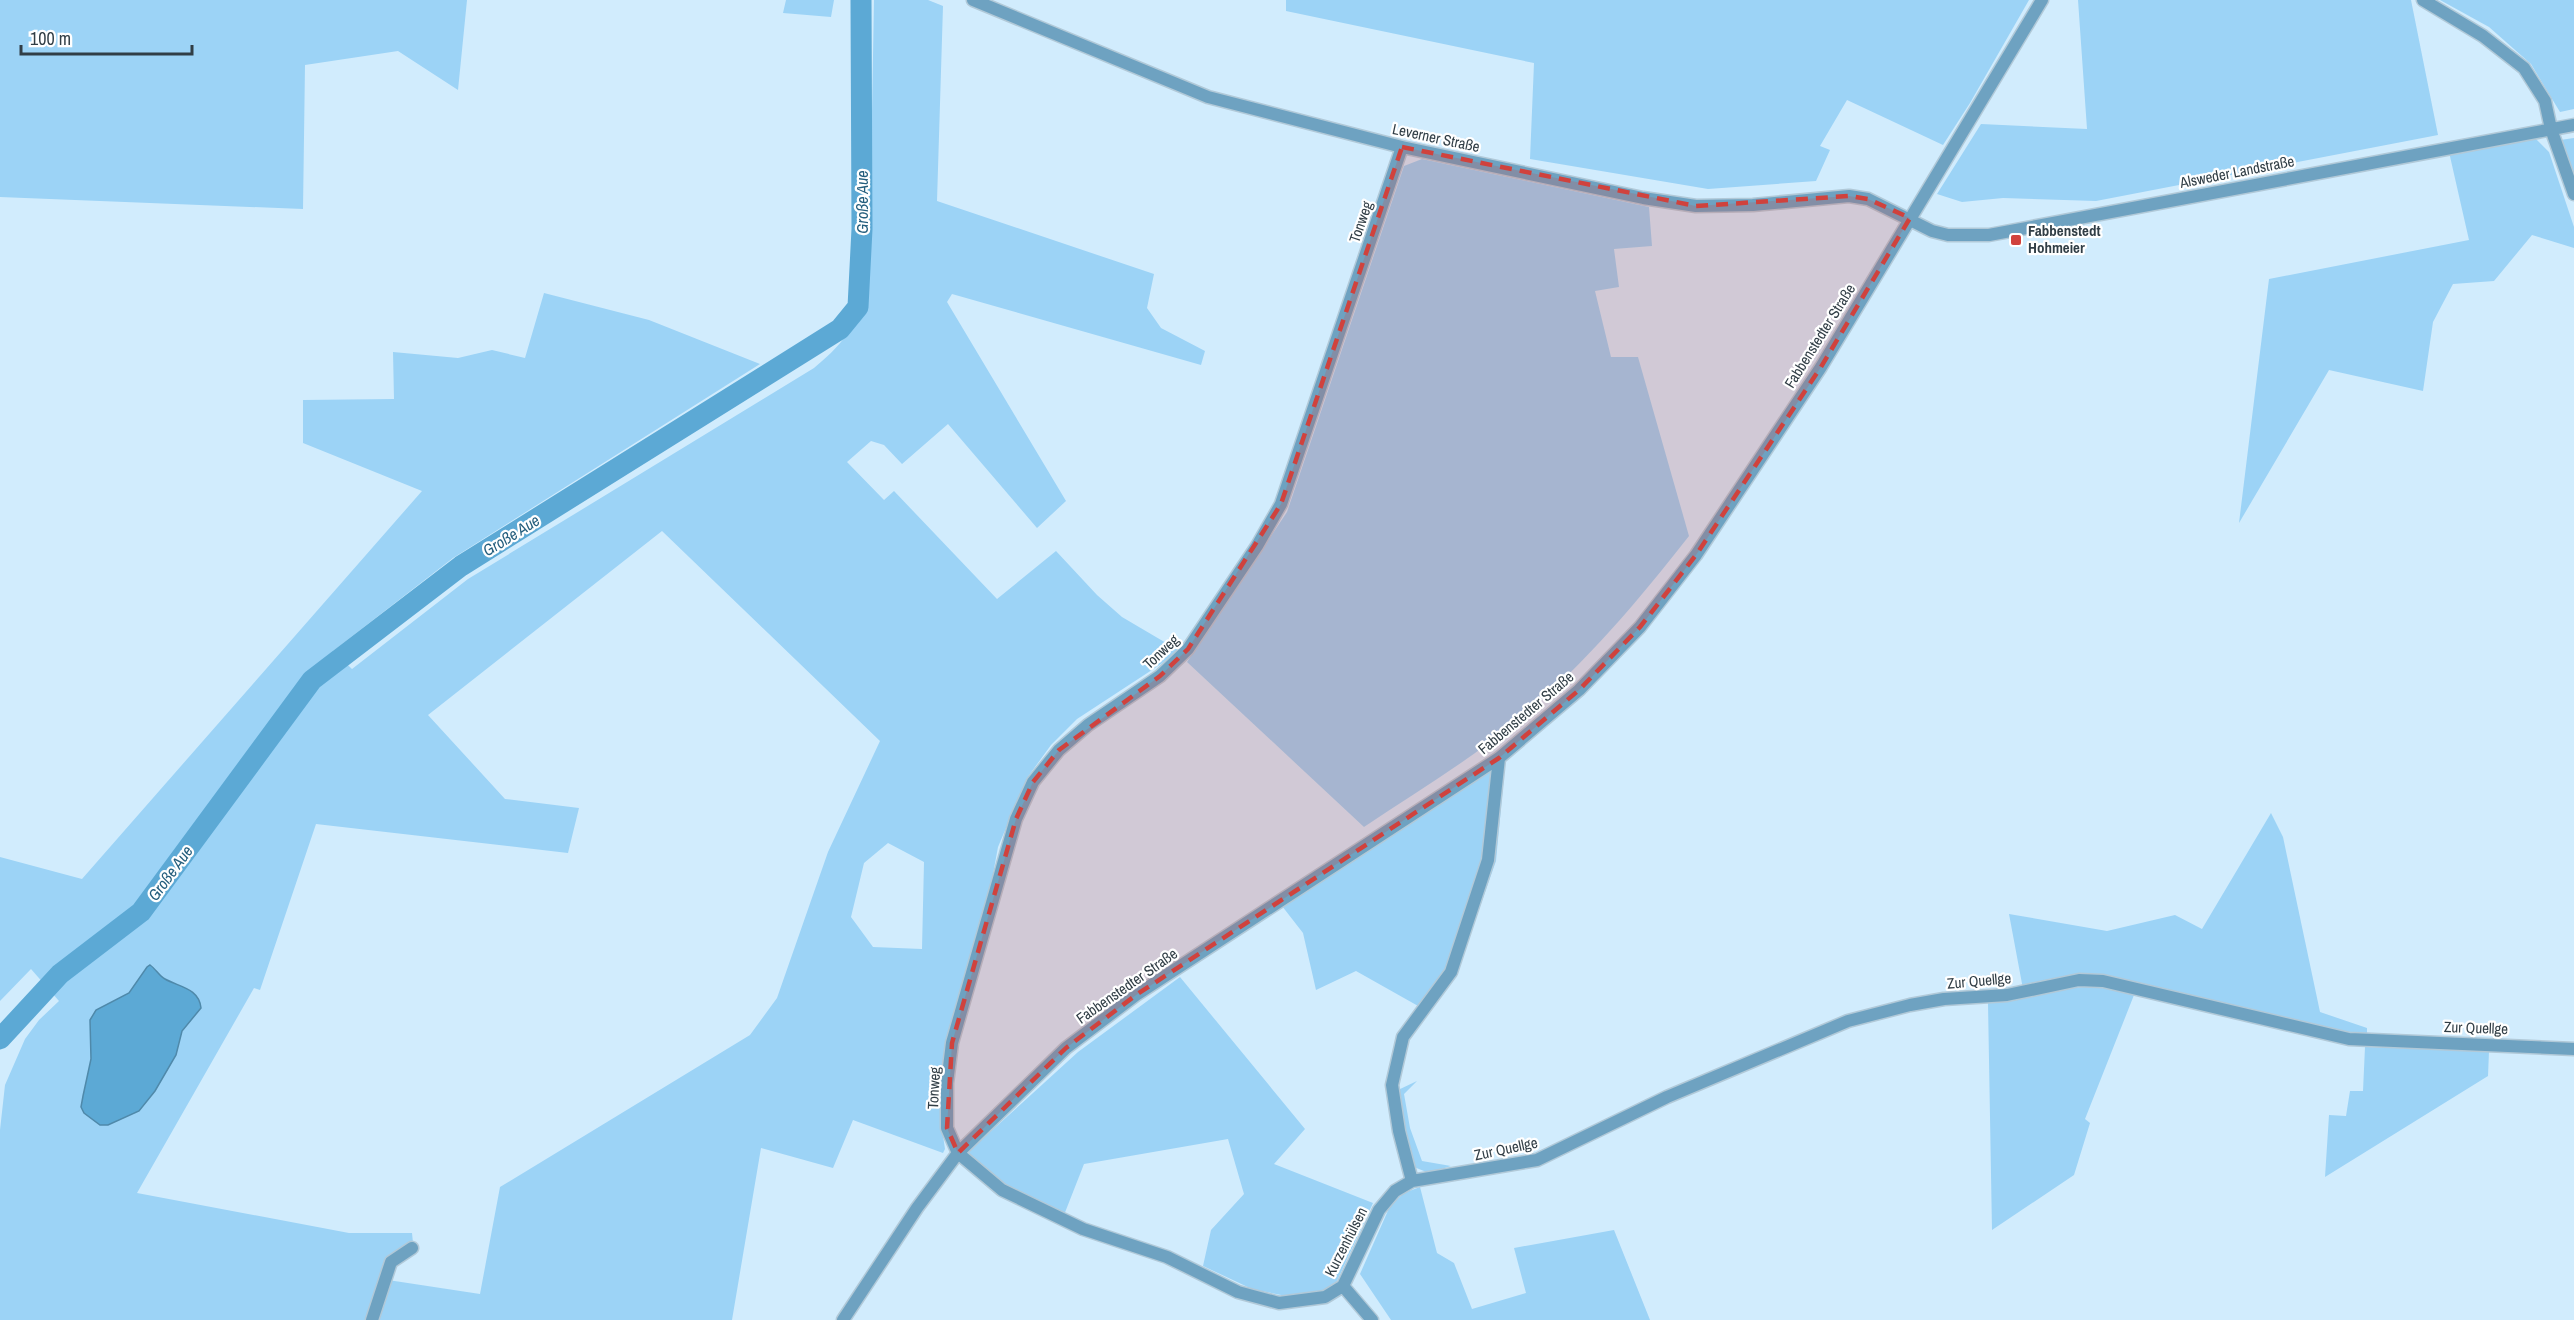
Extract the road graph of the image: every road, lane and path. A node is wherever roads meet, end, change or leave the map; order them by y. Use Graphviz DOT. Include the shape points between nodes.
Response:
graph roads {
  1 [pos="973,0"];
  2 [pos="2042,0"];
  3 [pos="2423,0"];
  4 [pos="2574,125"];
  5 [pos="2551,129"];
  6 [pos="1402,147"];
  7 [pos="2574,194"];
  8 [pos="1910,218"];
  9 [pos="1499,758"];
  10 [pos="2574,1049"];
  11 [pos="958,1153"];
  12 [pos="1412,1181"];
  13 [pos="412,1248"];
  14 [pos="1343,1286"];
  15 [pos="372,1320"];
  16 [pos="843,1320"];
  17 [pos="1372,1320"];
  1 -- 6 [label="street, Leverner Straße" via="1208,97"];
  2 -- 8 [label="street, Fabbenstedter Straße"];
  3 -- 5 [label="street" via="2483,36 2524,68 2545,100"];
  4 -- 5 [label="street, Alsweder Landstraße"];
  5 -- 7 [label="street"];
  5 -- 8 [label="street, Alsweder Landstraße" via="1989,235 1948,235"];
  6 -- 8 [label="street, Leverner Straße" via="1696,206 1849,196 1868,199"];
  6 -- 11 [label="street, Tonweg" via="1281,504 1257,546 1188,649 1160,676 1088,725 1059,750 1033,782 1016,819 952,1044 947,1128"];
  8 -- 9 [label="street, Fabbenstedter Straße" via="1821,367 1696,555 1632,635 1579,690"];
  9 -- 11 [label="street, Fabbenstedter Straße" via="1136,995 1066,1048"];
  9 -- 12 [label="street" via="1488,860 1451,972 1403,1037 1392,1085"];
  10 -- 12 [label="street, Zur Quellge" via="2349,1039 2103,981 2079,981 2007,996 1944,999 1848,1021 1667,1097 1537,1160"];
  11 -- 14 [label="street, Kurzenhülsen" via="1002,1190 1083,1229 1167,1257 1238,1292 1279,1303 1325,1297"];
  11 -- 16 [label="street, Fabbenstedter Straße"];
  12 -- 14 [label="street, Kurzenhülsen" via="1395,1191 1379,1210"];
  13 -- 15 [label="street" via="391,1262"];
  14 -- 17 [label="street"];
}
